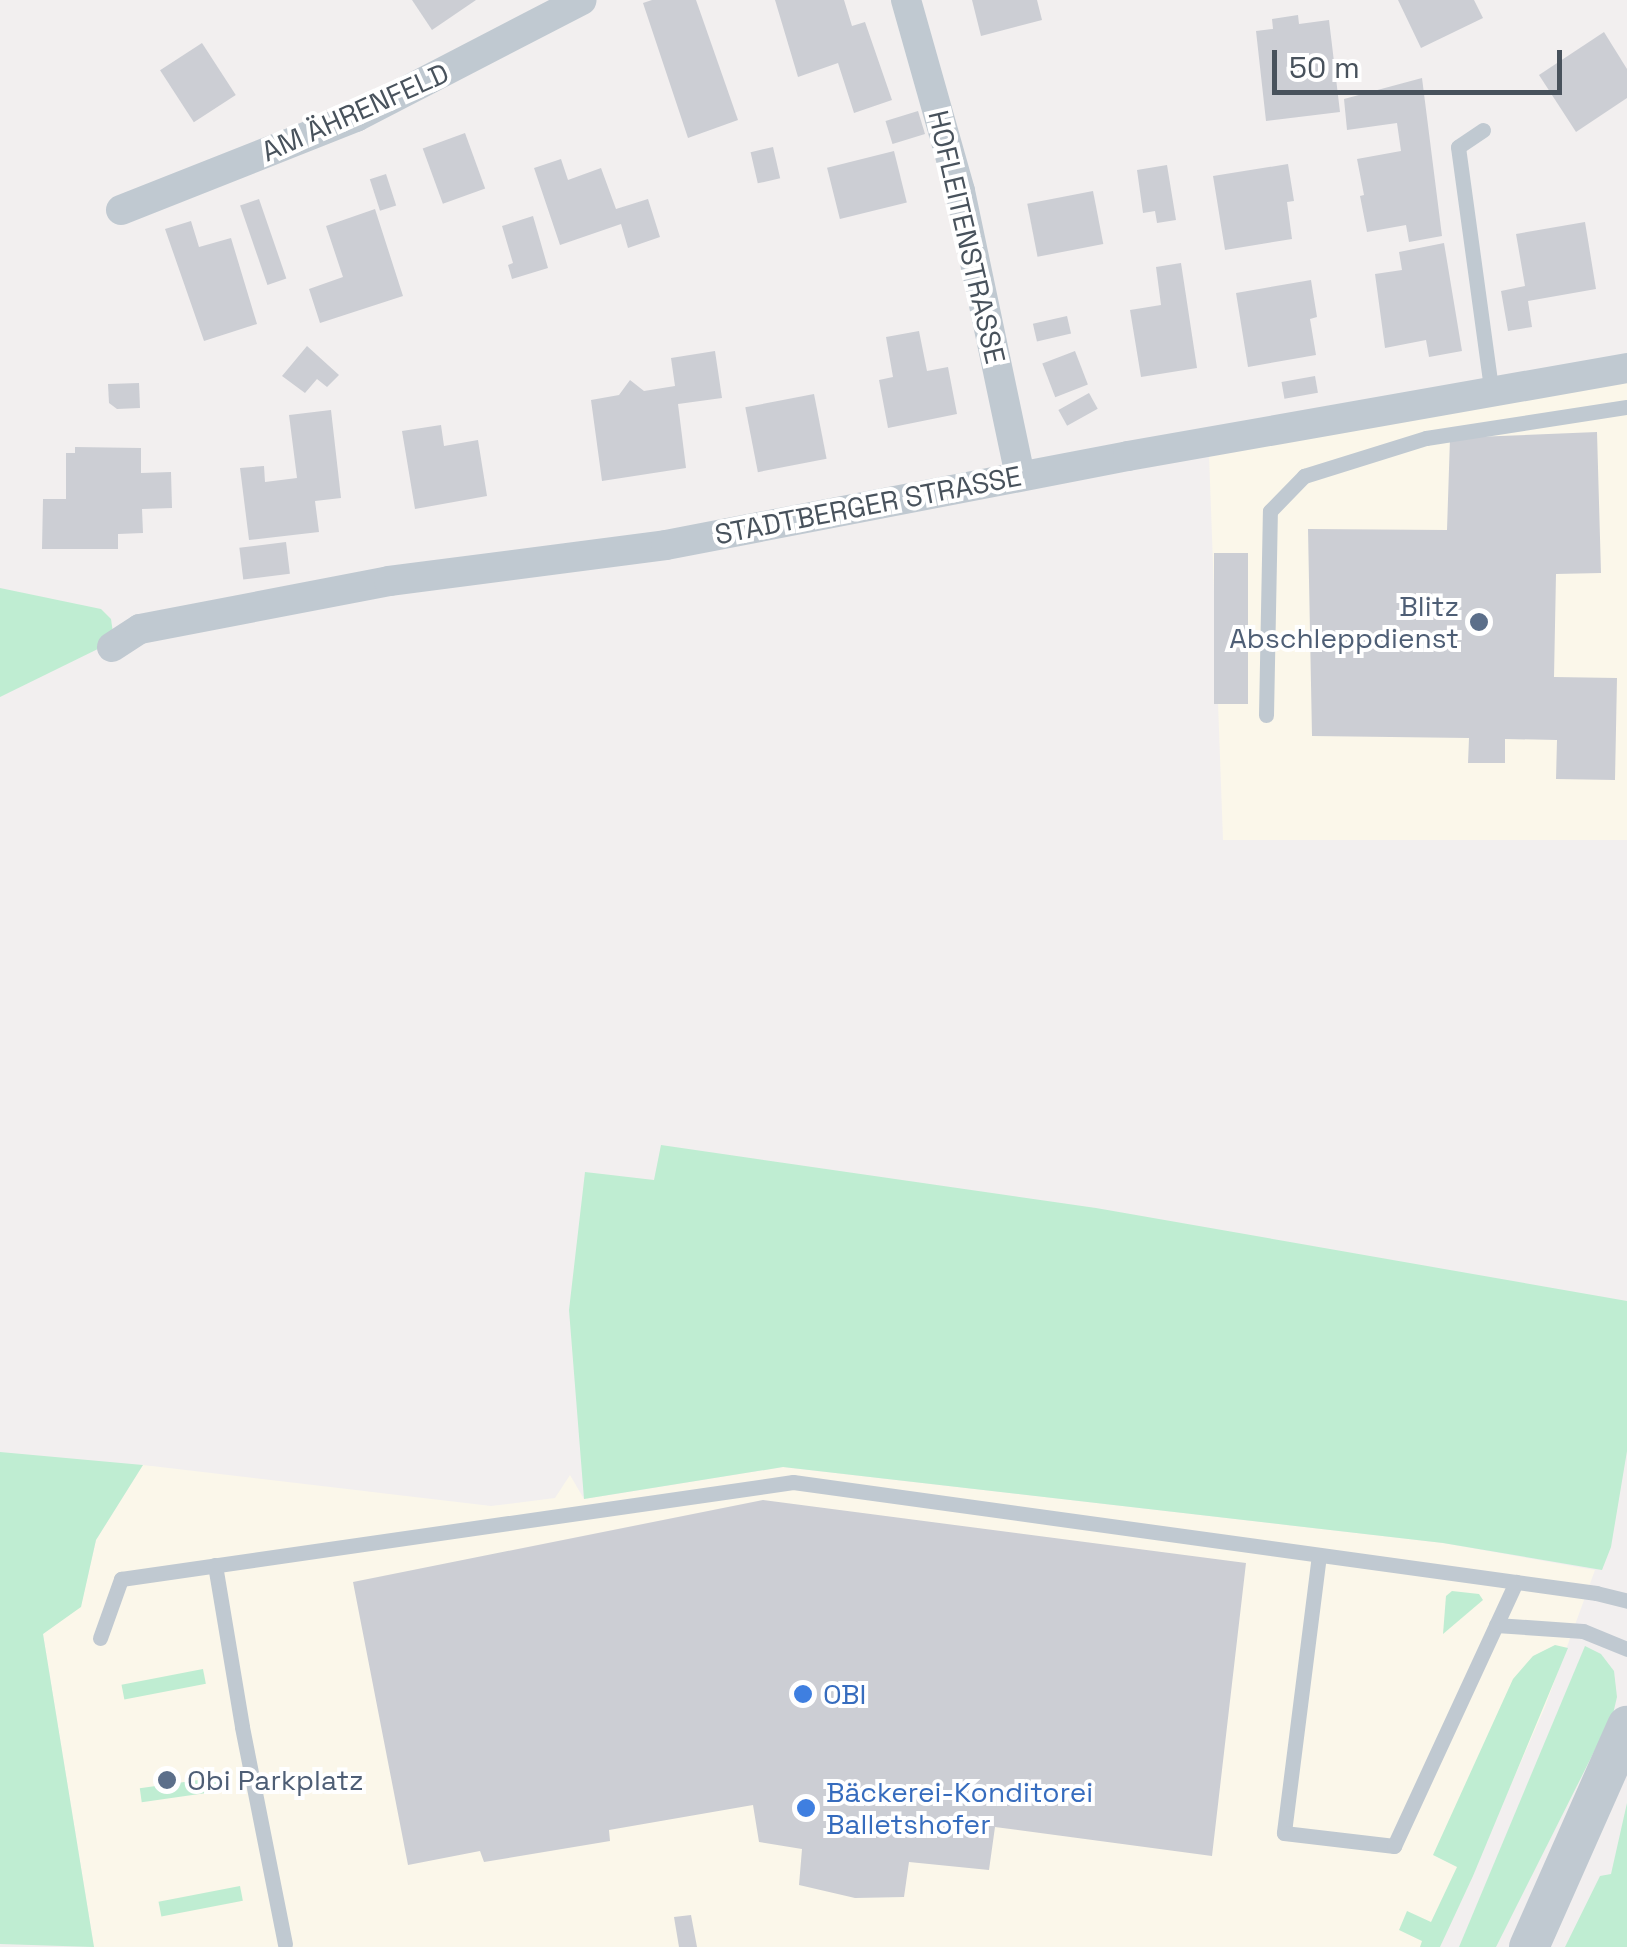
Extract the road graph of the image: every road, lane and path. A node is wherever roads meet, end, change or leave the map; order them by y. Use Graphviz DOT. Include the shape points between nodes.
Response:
graph roads {
  1 [pos="582,0"];
  2 [pos="906,0"];
  3 [pos="1483,130"];
  4 [pos="121,210"];
  5 [pos="1627,368"];
  6 [pos="1491,389"];
  7 [pos="1627,407"];
  8 [pos="1020,476"];
  9 [pos="112,647"];
  10 [pos="1266,715"];
  11 [pos="1319,1556"];
  12 [pos="215,1565"];
  13 [pos="1516,1582"];
  14 [pos="1627,1601"];
  15 [pos="1496,1624"];
  16 [pos="100,1638"];
  17 [pos="1627,1649"];
  18 [pos="1627,1726"];
  19 [pos="286,1944"];
  20 [pos="1529,1947"];
  1 -- 4 [label="street, AM ÄHRENFELD" via="356,117"];
  2 -- 8 [label="street, HOFLEITENSTRASSE" via="960,191"];
  3 -- 6 [label="lane" via="1458,147"];
  5 -- 6 [label="street, STADTBERGER STRASSE"];
  6 -- 8 [label="street, STADTBERGER STRASSE"];
  7 -- 10 [label="lane" via="1426,438 1304,476 1270,511"];
  8 -- 9 [label="street, STADTBERGER STRASSE" via="666,544 370,585 140,630"];
  11 -- 12 [label="lane" via="792,1482"];
  11 -- 13 [label="lane"];
  11 -- 15 [label="lane" via="1284,1833 1394,1846"];
  12 -- 16 [label="lane" via="121,1578"];
  12 -- 19 [label="lane"];
  13 -- 14 [label="lane"];
  13 -- 15 [label="lane"];
  15 -- 17 [label="lane" via="1583,1631"];
  18 -- 20 [label="street"];
}
